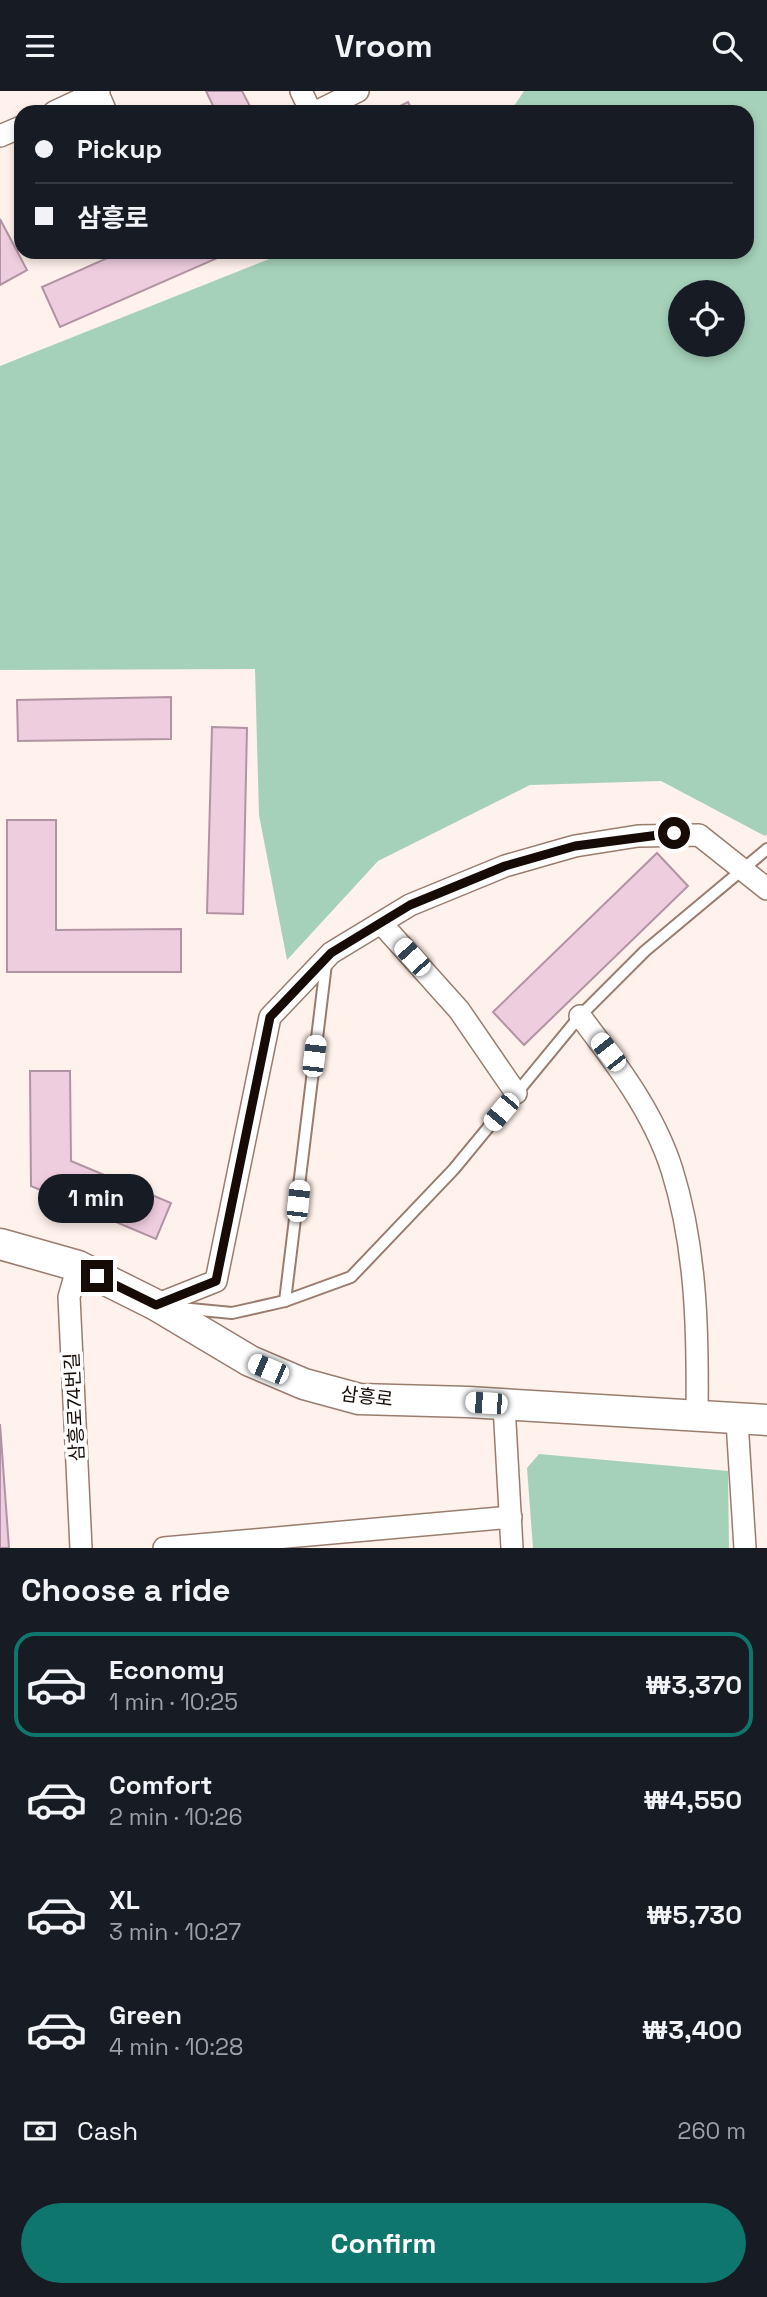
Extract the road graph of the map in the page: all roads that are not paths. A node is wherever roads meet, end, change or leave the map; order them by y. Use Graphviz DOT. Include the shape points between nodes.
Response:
graph roads {
  1 [pos="98,91"];
  2 [pos="358,91"];
  3 [pos="69,105"];
  4 [pos="329,105"];
  5 [pos="767,849"];
  6 [pos="740,870"];
  7 [pos="767,889"];
  8 [pos="381,923"];
  9 [pos="326,958"];
  10 [pos="580,1016"];
  11 [pos="516,1093"];
  12 [pos="0,1244"];
  13 [pos="78,1266"];
  14 [pos="285,1301"];
  15 [pos="156,1305"];
  16 [pos="503,1405"];
  17 [pos="696,1418"];
  18 [pos="737,1420"];
  19 [pos="767,1420"];
  20 [pos="511,1517"];
  21 [pos="81,1548"];
  22 [pos="164,1548"];
  23 [pos="512,1548"];
  24 [pos="745,1548"];
  1 -- 3 [label="street"];
  2 -- 4 [label="street"];
  5 -- 6 [label="lane"];
  6 -- 7 [label="street"];
  6 -- 8 [label="street" via="699,835 638,835 575,846 505,866 410,905"];
  6 -- 10 [label="lane" via="645,951"];
  8 -- 9 [label="street"];
  8 -- 11 [label="street" via="459,1010"];
  9 -- 14 [label="lane"];
  9 -- 15 [label="street" via="270,1017 216,1281"];
  10 -- 11 [label="lane"];
  10 -- 17 [label="street" via="622,1070 672,1169 689,1243 698,1332"];
  11 -- 14 [label="lane" via="454,1169 351,1276"];
  12 -- 13 [label="street, 삼흥로"];
  13 -- 15 [label="street, 삼흥로"];
  13 -- 21 [label="street, 삼흥로74번길" via="69,1297"];
  14 -- 15 [label="lane" via="232,1313"];
  15 -- 16 [label="street, 삼흥로" via="250,1361 304,1384 359,1399"];
  16 -- 17 [label="street, 삼흥로"];
  16 -- 20 [label="street"];
  17 -- 18 [label="street, 삼흥로"];
  18 -- 19 [label="street, 삼흥로"];
  18 -- 24 [label="street"];
  20 -- 22 [label="street"];
  20 -- 23 [label="street"];
}
